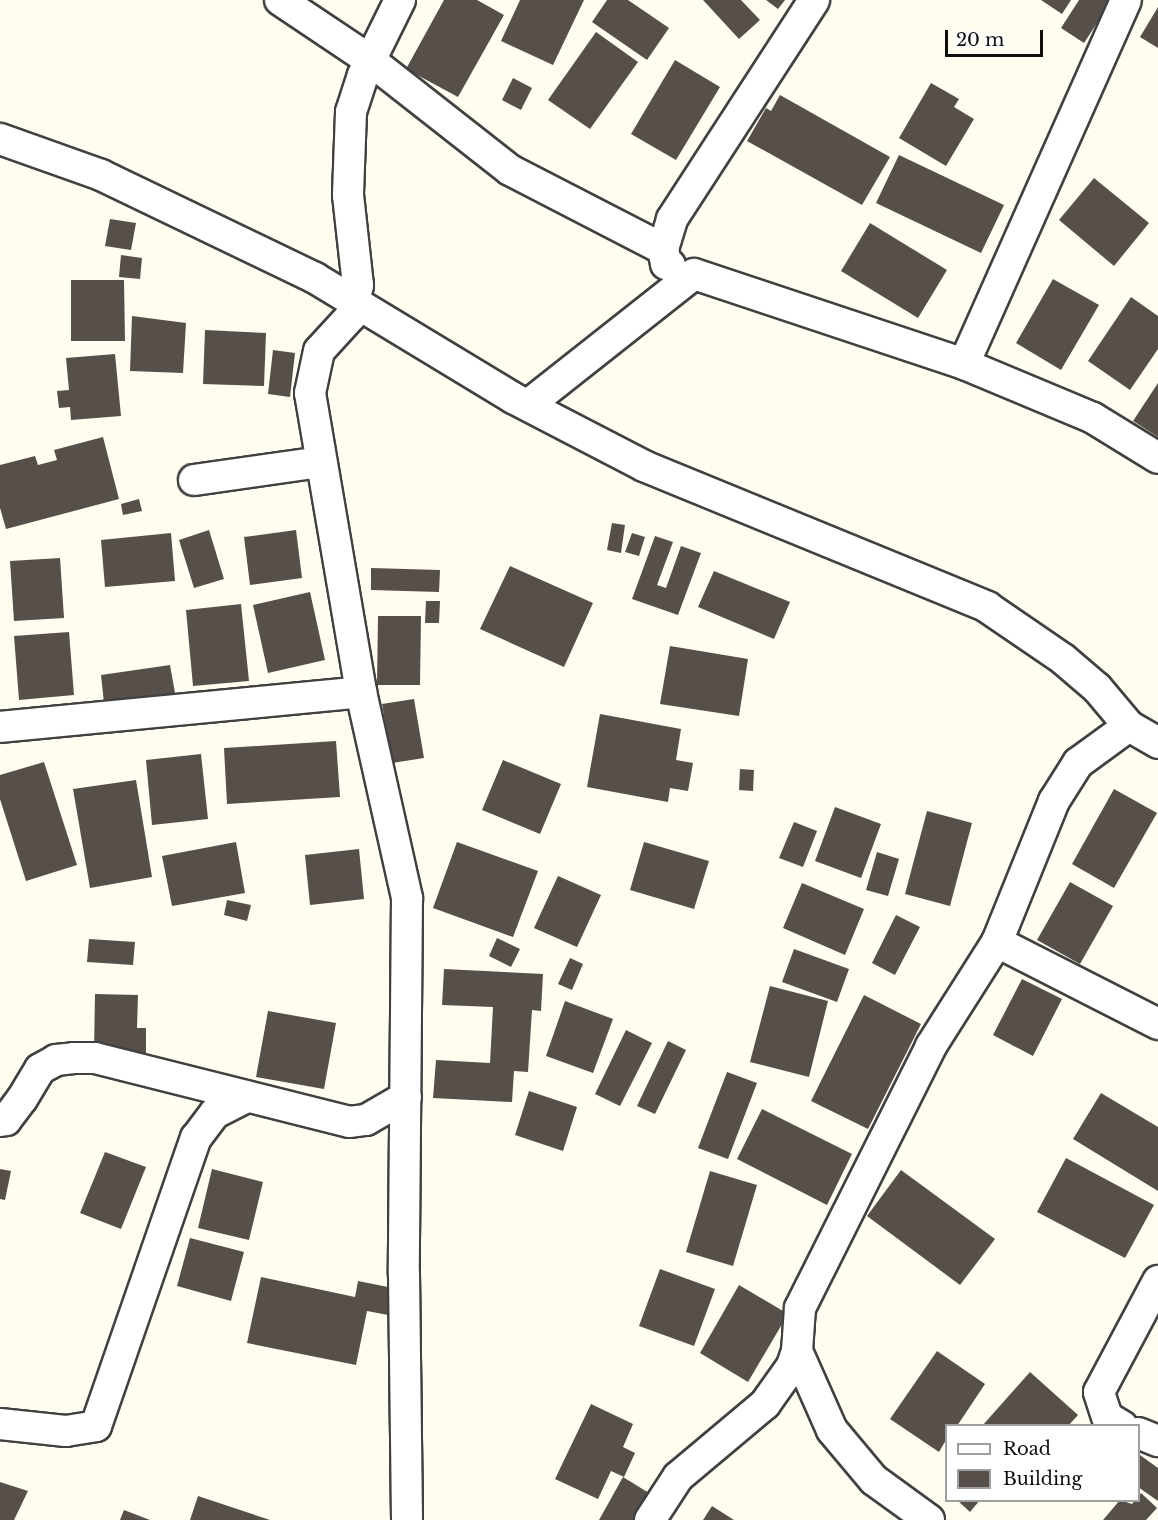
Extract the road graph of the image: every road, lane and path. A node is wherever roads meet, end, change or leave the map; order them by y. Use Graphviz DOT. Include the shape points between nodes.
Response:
graph roads {
  1 [pos="280,0"];
  2 [pos="400,0"];
  3 [pos="814,0"];
  4 [pos="1126,0"];
  5 [pos="370,61"];
  6 [pos="0,139"];
  7 [pos="663,249"];
  8 [pos="694,274"];
  9 [pos="355,299"];
  10 [pos="964,364"];
  11 [pos="528,405"];
  12 [pos="1158,458"];
  13 [pos="320,462"];
  14 [pos="194,480"];
  15 [pos="361,692"];
  16 [pos="1128,726"];
  17 [pos="0,727"];
  18 [pos="1158,743"];
  19 [pos="997,942"];
  20 [pos="1158,1024"];
  21 [pos="248,1097"];
  22 [pos="406,1097"];
  23 [pos="0,1121"];
  24 [pos="1158,1281"];
  25 [pos="797,1351"];
  26 [pos="0,1424"];
  27 [pos="1120,1424"];
  28 [pos="1140,1434"];
  29 [pos="1158,1442"];
  30 [pos="407,1520"];
  31 [pos="650,1520"];
  32 [pos="929,1520"];
  1 -- 5 [label="street"];
  2 -- 5 [label="street"];
  3 -- 7 [label="street" via="672,219"];
  4 -- 10 [label="street"];
  5 -- 7 [label="street" via="510,170"];
  5 -- 9 [label="street" via="351,112 347,148"];
  6 -- 9 [label="street" via="100,175"];
  7 -- 8 [label="street" via="666,264"];
  8 -- 10 [label="street"];
  8 -- 11 [label="street"];
  9 -- 11 [label="street"];
  9 -- 13 [label="street" via="351,316 328,338 313,368 310,393"];
  10 -- 12 [label="street" via="1093,418"];
  11 -- 16 [label="street" via="644,466 987,608 1064,658 1097,688"];
  13 -- 14 [label="street"];
  13 -- 15 [label="street"];
  15 -- 17 [label="street"];
  15 -- 22 [label="street" via="407,898"];
  16 -- 18 [label="street"];
  16 -- 19 [label="street" via="1078,763 1054,801"];
  19 -- 20 [label="street"];
  19 -- 25 [label="street" via="931,1046 801,1308"];
  21 -- 22 [label="street" via="349,1122 366,1120"];
  21 -- 23 [label="street" via="95,1058 75,1058 56,1060 40,1069 6,1120"];
  21 -- 26 [label="street" via="215,1113 196,1138 96,1426 66,1431"];
  22 -- 30 [label="street"];
  24 -- 27 [label="street" via="1099,1392 1107,1417"];
  25 -- 31 [label="street" via="783,1381 765,1404 686,1469"];
  25 -- 32 [label="street" via="832,1430 874,1480"];
  28 -- 29 [label="street"];
}
